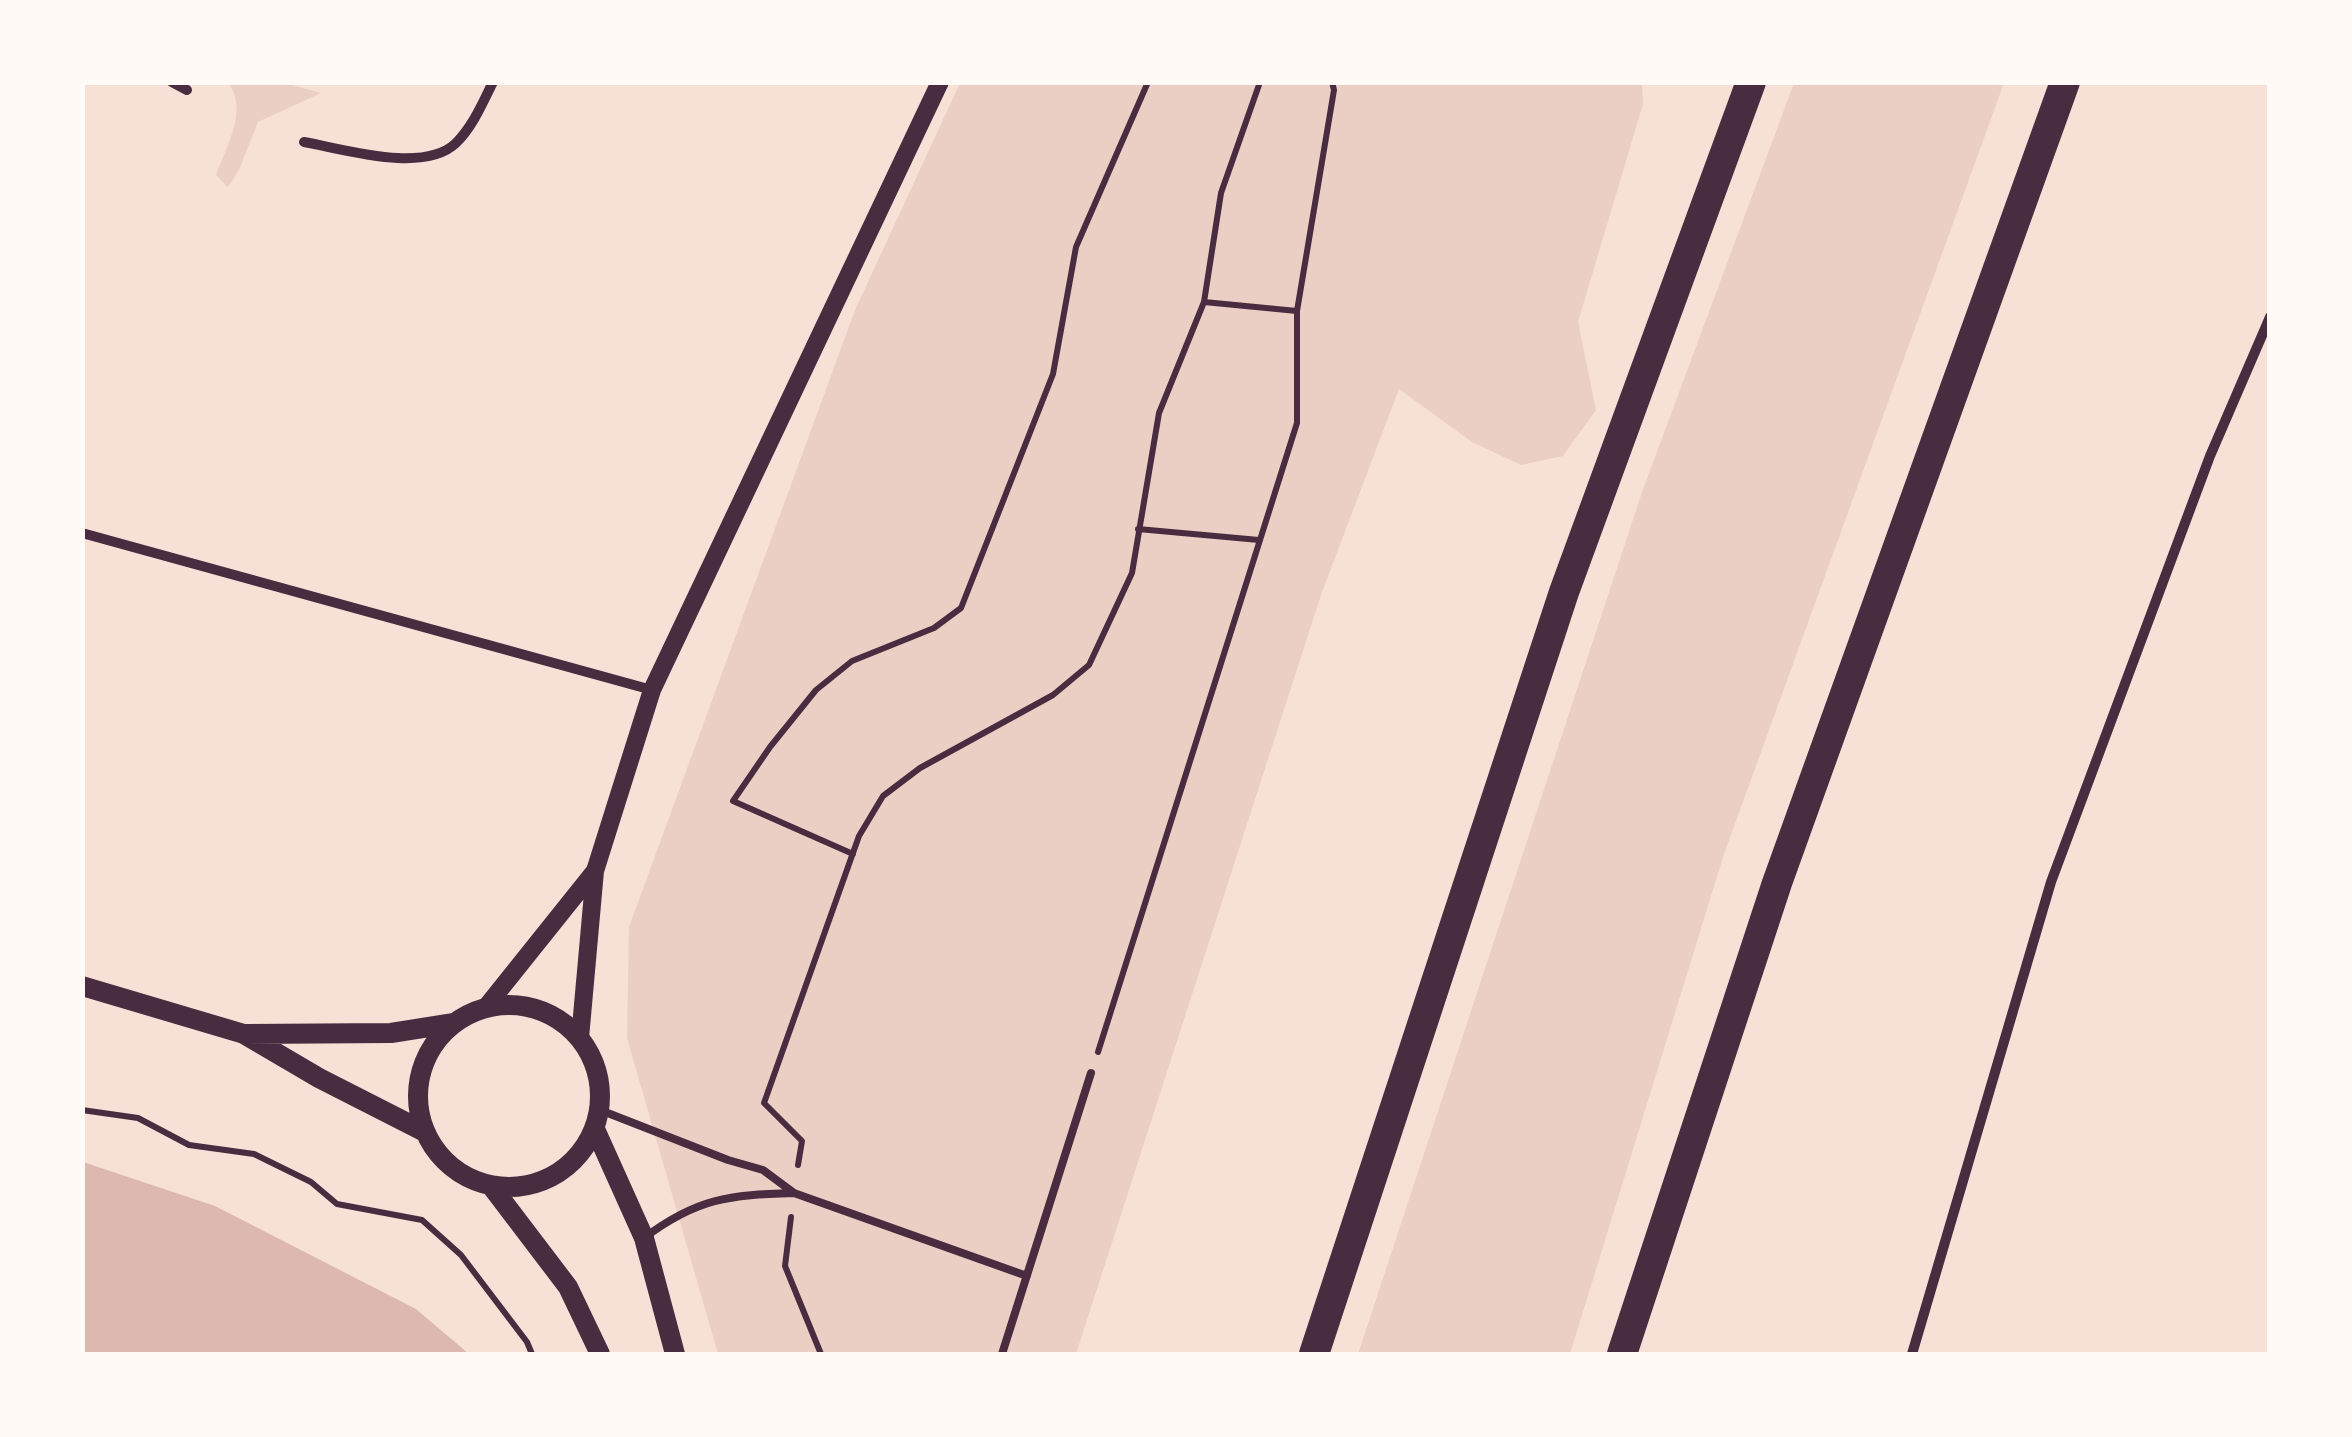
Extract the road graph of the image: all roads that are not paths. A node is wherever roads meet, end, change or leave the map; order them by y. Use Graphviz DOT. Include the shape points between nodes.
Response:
graph roads {
  1 [pos="172,82"];
  2 [pos="492,82"];
  3 [pos="940,82"];
  4 [pos="1752,82"];
  5 [pos="2065,82"];
  6 [pos="187,90"];
  7 [pos="304,142"];
  8 [pos="2270,316"];
  9 [pos="82,534"];
  10 [pos="652,690"];
  11 [pos="595,871"];
  12 [pos="82,986"];
  13 [pos="486,1007"];
  14 [pos="454,1022"];
  15 [pos="244,1034"];
  16 [pos="580,1038"];
  17 [pos="1091,1073"];
  18 [pos="597,1119"];
  19 [pos="425,1132"];
  20 [pos="492,1186"];
  21 [pos="794,1193"];
  22 [pos="644,1238"];
  23 [pos="1026,1276"];
  24 [pos="600,1354"];
  25 [pos="675,1354"];
  26 [pos="1002,1354"];
  27 [pos="1314,1354"];
  28 [pos="1622,1354"];
  29 [pos="1912,1354"];
  1 -- 6 [label="street"];
  2 -- 7 [label="street" via="472,124 453,146 432,156 412,160"];
  3 -- 10 [label="street"];
  4 -- 27 [label="highway" via="1564,592"];
  5 -- 28 [label="highway" via="1777,883"];
  8 -- 29 [label="street" via="2210,456 2051,882"];
  9 -- 10 [label="street"];
  10 -- 11 [label="street"];
  11 -- 13 [label="street"];
  11 -- 16 [label="street"];
  12 -- 15 [label="main road"];
  13 -- 14 [label="main road"];
  13 -- 16 [label="main road" via="537,1009"];
  14 -- 15 [label="main road" via="391,1033"];
  14 -- 19 [label="main road" via="432,1044 420,1072"];
  15 -- 19 [label="main road"];
  16 -- 18 [label="main road" via="600,1084"];
  17 -- 23 [label="lane"];
  18 -- 20 [label="main road" via="578,1156 554,1177 525,1187"];
  18 -- 21 [label="lane" via="763,1170"];
  18 -- 22 [label="main road"];
  19 -- 20 [label="main road" via="440,1158"];
  20 -- 24 [label="main road" via="568,1287"];
  21 -- 22 [label="lane" via="701,1203"];
  21 -- 23 [label="lane"];
  22 -- 25 [label="main road"];
  23 -- 26 [label="lane"];
}
